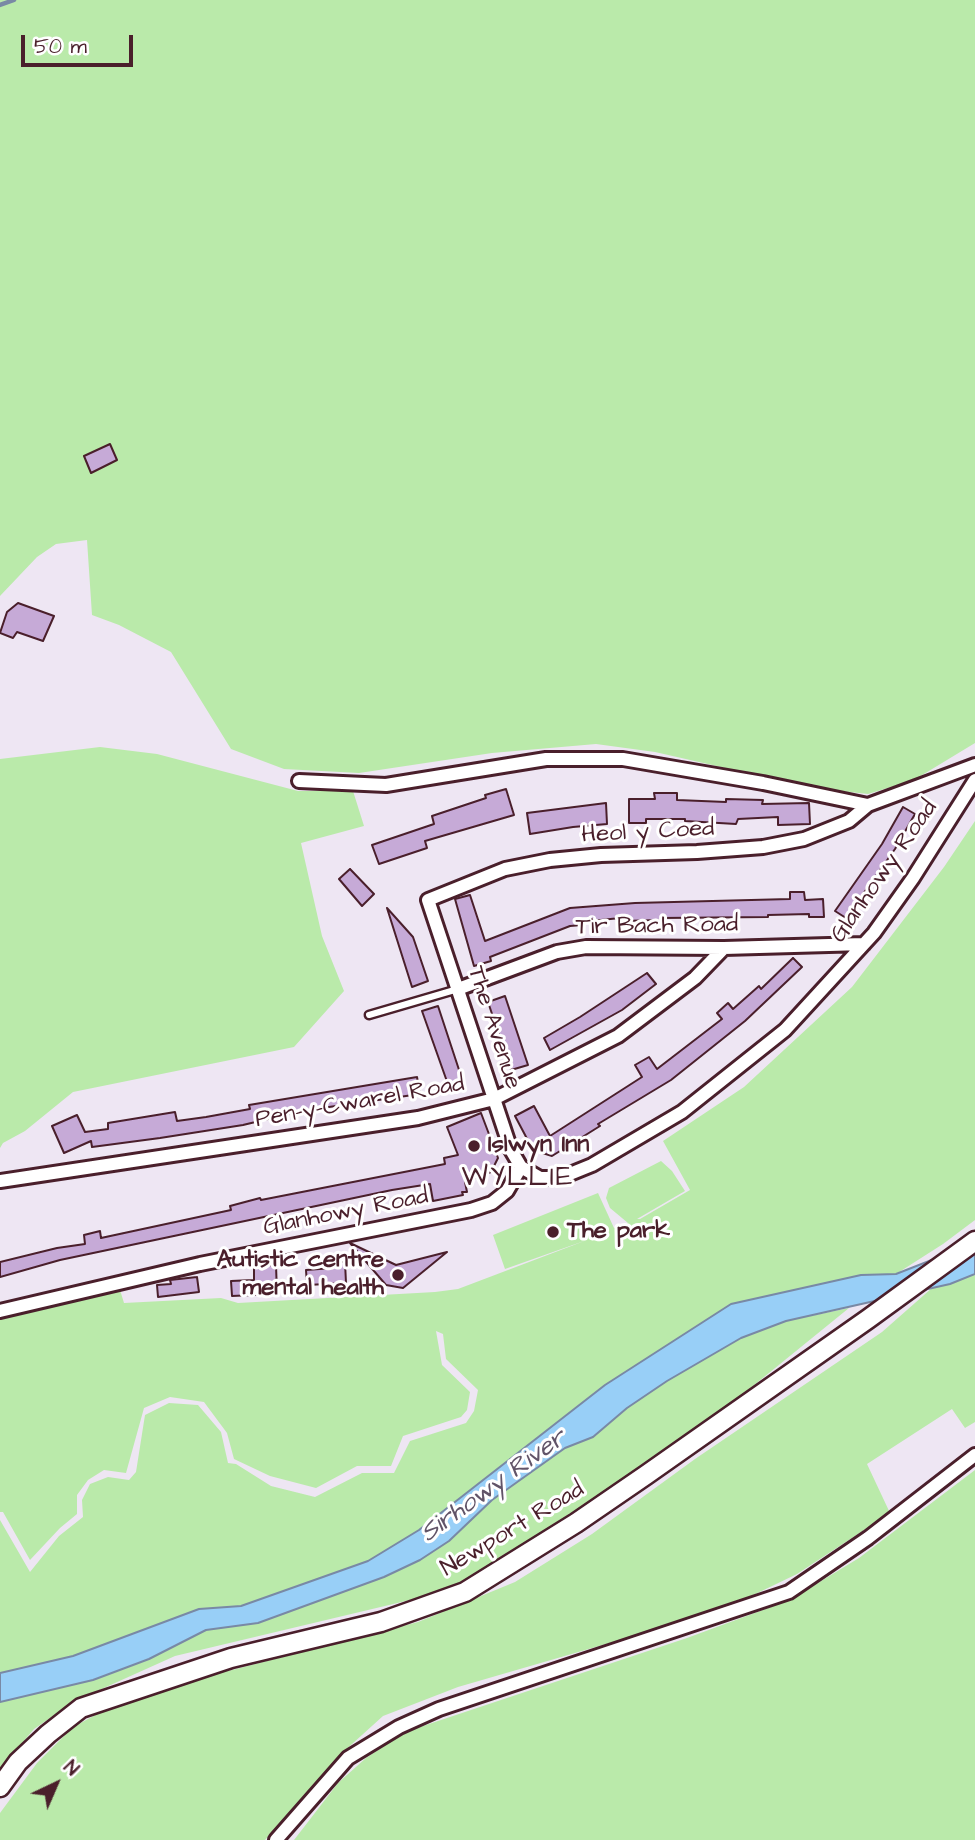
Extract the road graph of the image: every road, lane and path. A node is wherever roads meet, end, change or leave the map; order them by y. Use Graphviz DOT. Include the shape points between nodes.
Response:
graph roads {
  1 [pos="975,765"];
  2 [pos="975,780"];
  3 [pos="299,781"];
  4 [pos="868,805"];
  5 [pos="428,900"];
  6 [pos="864,944"];
  7 [pos="724,948"];
  8 [pos="458,989"];
  9 [pos="369,1015"];
  10 [pos="494,1099"];
  11 [pos="522,1167"];
  12 [pos="0,1181"];
  13 [pos="975,1241"];
  14 [pos="0,1311"];
  15 [pos="975,1455"];
  16 [pos="0,1787"];
  17 [pos="276,1840"];
  1 -- 4 [label="street, Heol y Coed"];
  2 -- 6 [label="street, Glanhowy Road" via="913,878"];
  3 -- 4 [label="street" via="381,785 547,759 623,759"];
  4 -- 5 [label="street, Heol y Coed" via="849,821 804,839 763,847 550,860 506,869"];
  5 -- 8 [label="street, The Avenue"];
  6 -- 7 [label="street, Tir Bach Road"];
  6 -- 11 [label="street, Glanhowy Road" via="785,1030 682,1112 592,1165 560,1178 540,1178"];
  7 -- 8 [label="street, Tir Bach Road" via="586,947 557,952"];
  7 -- 10 [label="street, Pen-y-Cwarel Road" via="695,978 618,1036"];
  8 -- 9 [label="lane"];
  8 -- 10 [label="street, The Avenue"];
  10 -- 11 [label="street, The Avenue" via="511,1150"];
  10 -- 12 [label="street, Pen-y-Cwarel Road" via="418,1118"];
  11 -- 14 [label="street, Glanhowy Road" via="507,1191 492,1203 471,1210 200,1264"];
  13 -- 16 [label="main road, Newport Road" via="576,1523 465,1592 381,1622 231,1658 81,1708 18,1762"];
  15 -- 17 [label="street" via="869,1538 789,1592 439,1709 399,1727 348,1758"];
}
